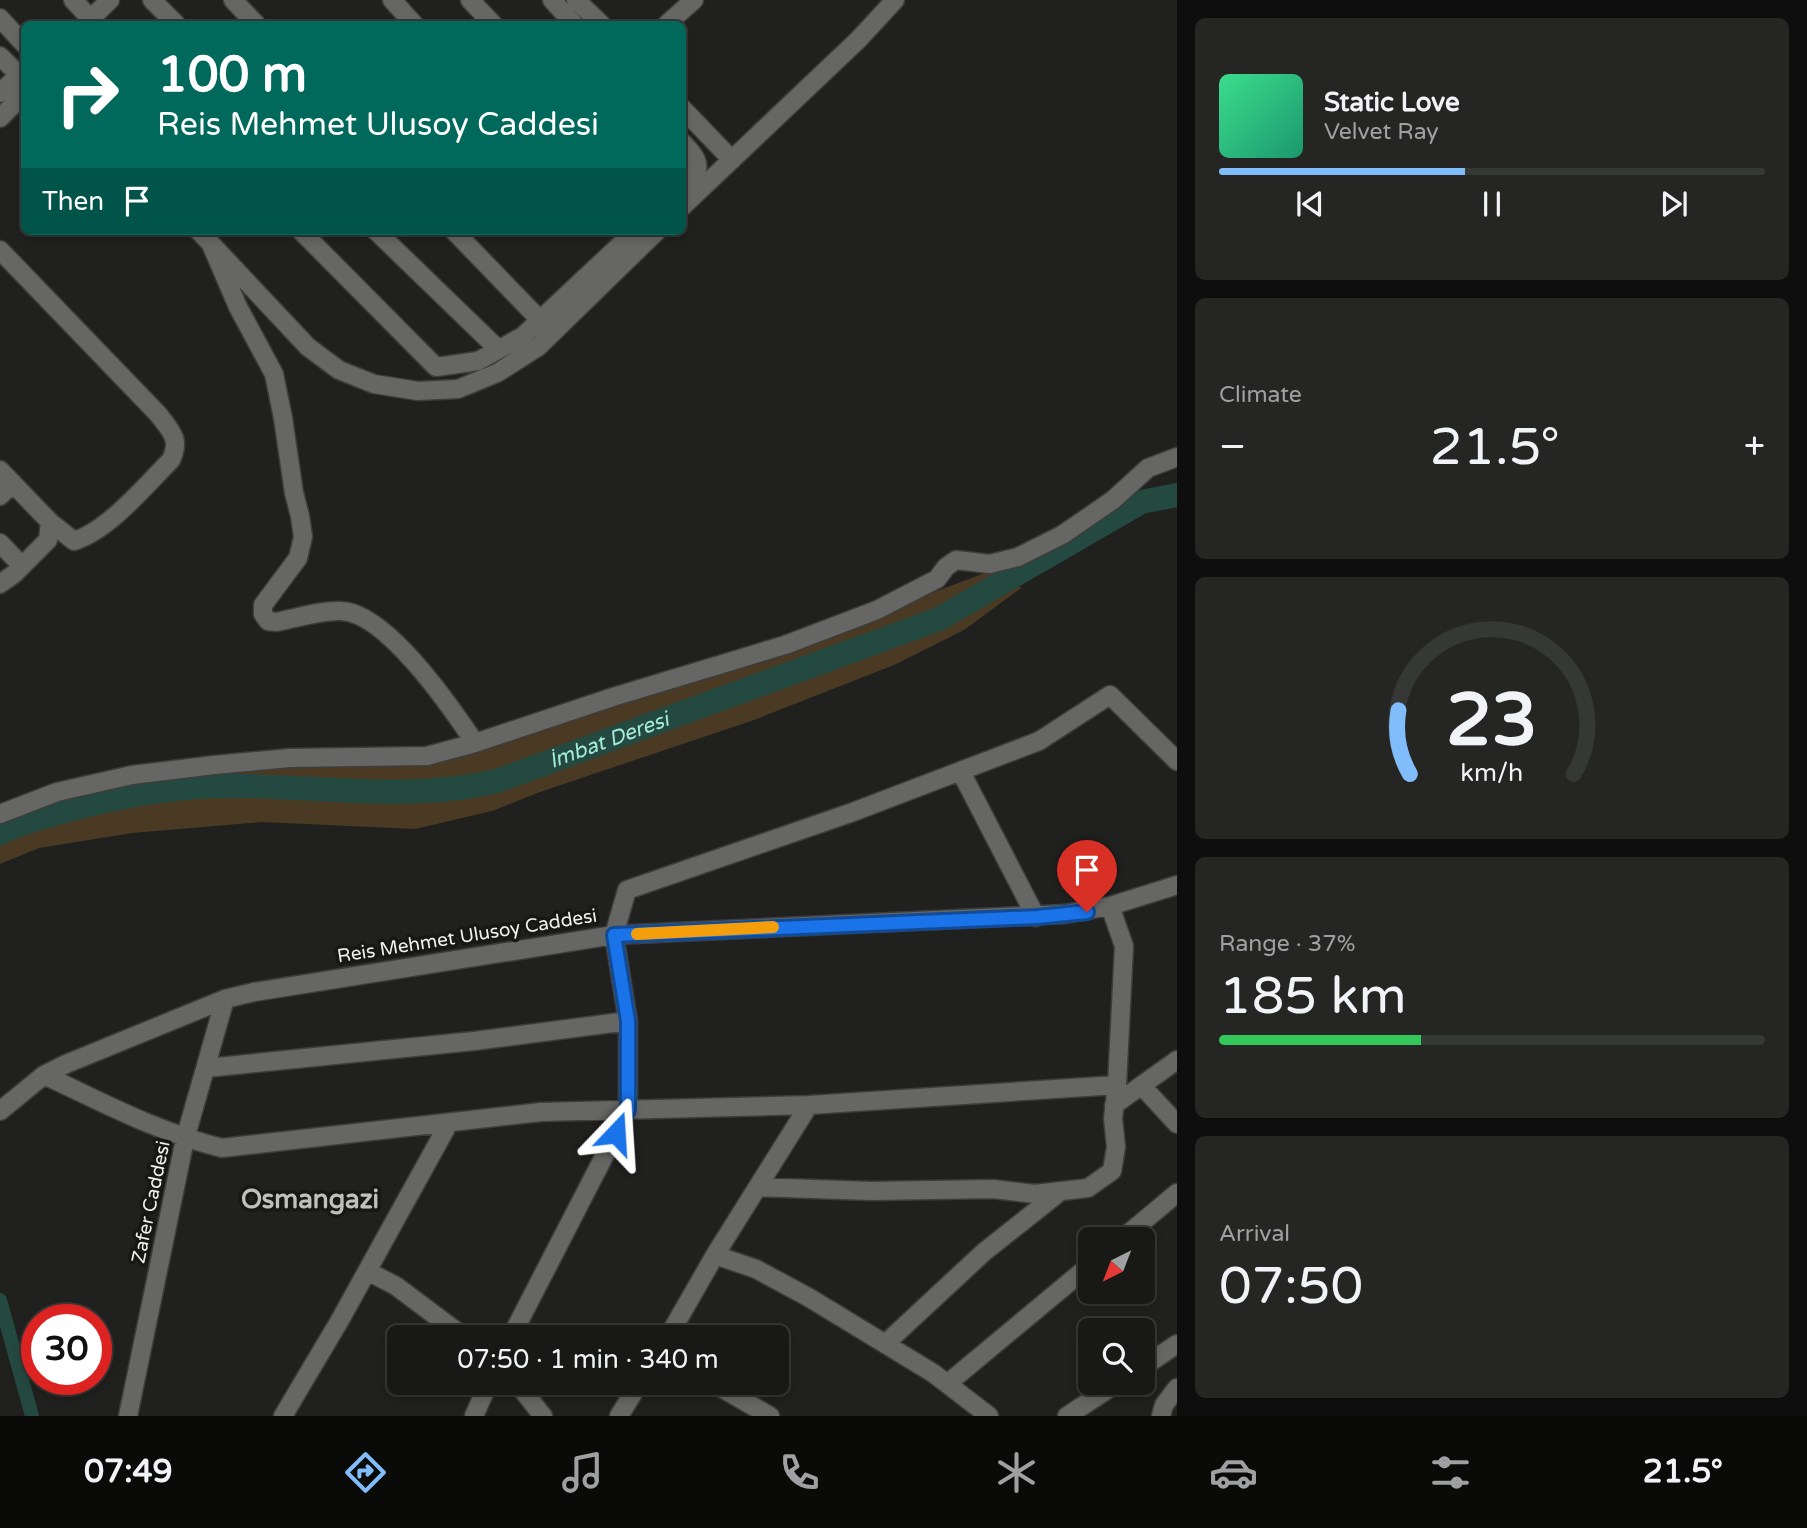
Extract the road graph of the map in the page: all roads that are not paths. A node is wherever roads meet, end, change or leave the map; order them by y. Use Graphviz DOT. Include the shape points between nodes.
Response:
graph roads {
  1 [pos="73,0"];
  2 [pos="110,0"];
  3 [pos="152,0"];
  4 [pos="233,0"];
  5 [pos="392,0"];
  6 [pos="470,0"];
  7 [pos="552,0"];
  8 [pos="576,0"];
  9 [pos="694,0"];
  10 [pos="895,0"];
  11 [pos="0,19"];
  12 [pos="87,21"];
  13 [pos="89,21"];
  14 [pos="173,21"];
  15 [pos="253,21"];
  16 [pos="411,21"];
  17 [pos="490,21"];
  18 [pos="571,21"];
  19 [pos="598,21"];
  20 [pos="670,21"];
  21 [pos="21,41"];
  22 [pos="0,56"];
  23 [pos="21,72"];
  24 [pos="21,76"];
  25 [pos="0,93"];
  26 [pos="21,97"];
  27 [pos="686,112"];
  28 [pos="0,118"];
  29 [pos="686,146"];
  30 [pos="732,160"];
  31 [pos="686,185"];
  32 [pos="686,203"];
  33 [pos="305,235"];
  34 [pos="380,235"];
  35 [pos="458,235"];
  36 [pos="623,235"];
  37 [pos="653,235"];
  38 [pos="205,237"];
  39 [pos="0,250"];
  40 [pos="539,319"];
  41 [pos="498,349"];
  42 [pos="1177,457"];
  43 [pos="4,483"];
  44 [pos="50,522"];
  45 [pos="0,543"];
  46 [pos="22,566"];
  47 [pos="0,584"];
  48 [pos="475,743"];
  49 [pos="1177,761"];
  50 [pos="961,772"];
  51 [pos="0,814"];
  52 [pos="1177,885"];
  53 [pos="1110,906"];
  54 [pos="1037,917"];
  55 [pos="614,935"];
  56 [pos="225,999"];
  57 [pos="628,1021"];
  58 [pos="1177,1060"];
  59 [pos="206,1068"];
  60 [pos="44,1075"];
  61 [pos="1117,1085"];
  62 [pos="1142,1086"];
  63 [pos="810,1105"];
  64 [pos="1114,1105"];
  65 [pos="628,1110"];
  66 [pos="0,1111"];
  67 [pos="449,1123"];
  68 [pos="1177,1124"];
  69 [pos="185,1139"];
  70 [pos="758,1187"];
  71 [pos="1061,1191"];
  72 [pos="1177,1193"];
  73 [pos="1136,1227"];
  74 [pos="715,1255"];
  75 [pos="367,1270"];
  76 [pos="1078,1275"];
  77 [pos="448,1325"];
  78 [pos="517,1325"];
  79 [pos="675,1325"];
  80 [pos="885,1344"];
  81 [pos="1177,1345"];
  82 [pos="1155,1359"];
  83 [pos="947,1384"];
  84 [pos="1177,1388"];
  85 [pos="483,1395"];
  86 [pos="526,1395"];
  87 [pos="632,1395"];
  88 [pos="734,1395"];
  89 [pos="1099,1395"];
  90 [pos="128,1416"];
  91 [pos="283,1416"];
  92 [pos="474,1416"];
  93 [pos="543,1416"];
  94 [pos="619,1416"];
  95 [pos="770,1416"];
  96 [pos="989,1416"];
  97 [pos="1067,1416"];
  98 [pos="1161,1416"];
  1 -- 12 [label="street"];
  2 -- 13 [label="street"];
  3 -- 14 [label="street"];
  4 -- 15 [label="street"];
  5 -- 16 [label="street"];
  6 -- 17 [label="street"];
  7 -- 18 [label="street"];
  8 -- 19 [label="street"];
  9 -- 20 [label="street"];
  10 -- 30 [label="street"];
  11 -- 21 [label="street"];
  22 -- 23 [label="street"];
  24 -- 25 [label="street"];
  26 -- 28 [label="street"];
  27 -- 30 [label="street"];
  29 -- 31 [label="street" via="698,165 696,176"];
  30 -- 32 [label="street"];
  33 -- 41 [label="street" via="436,367 478,361"];
  34 -- 41 [label="street"];
  35 -- 40 [label="street"];
  36 -- 40 [label="street"];
  37 -- 38 [label="street" via="538,347 497,373 458,389 418,391 374,384 339,370 308,347"];
  38 -- 48 [label="street" via="274,374 300,516 303,537 298,558 263,605 263,614 268,621 277,622 340,611 373,621 398,644"];
  39 -- 44 [label="street" via="158,414 173,433 176,449 171,460 88,537 75,541"];
  40 -- 41 [label="street" via="523,336"];
  42 -- 48 [label="street" via="1148,468 1113,500 1062,535 1018,557 990,564 956,560 937,579 877,610 785,645"];
  43 -- 44 [label="street"];
  44 -- 46 [label="street" via="48,540"];
  45 -- 46 [label="street"];
  46 -- 47 [label="street"];
  48 -- 51 [label="street" via="427,757 290,758 132,775 57,792"];
  49 -- 50 [label="street" via="1110,695 1039,741"];
  50 -- 54 [label="street"];
  50 -- 55 [label="street" via="627,890"];
  52 -- 53 [label="street, Reis Mehmet Ulusoy Caddesi"];
  53 -- 54 [label="street, Reis Mehmet Ulusoy Caddesi"];
  53 -- 61 [label="street" via="1124,946"];
  54 -- 55 [label="street, Reis Mehmet Ulusoy Caddesi"];
  55 -- 56 [label="street, Reis Mehmet Ulusoy Caddesi"];
  55 -- 57 [label="street"];
  56 -- 59 [label="street, Zafer Caddesi"];
  56 -- 60 [label="street, Reis Mehmet Ulusoy Caddesi"];
  57 -- 59 [label="street"];
  57 -- 65 [label="street"];
  58 -- 62 [label="street"];
  59 -- 69 [label="street, Zafer Caddesi"];
  60 -- 66 [label="street, Reis Mehmet Ulusoy Caddesi"];
  60 -- 69 [label="street"];
  61 -- 63 [label="street"];
  61 -- 64 [label="street"];
  62 -- 64 [label="street"];
  62 -- 68 [label="street"];
  63 -- 65 [label="street"];
  63 -- 70 [label="street"];
  64 -- 71 [label="street" via="1112,1171 1088,1188"];
  65 -- 67 [label="street" via="541,1112"];
  65 -- 78 [label="street"];
  67 -- 69 [label="street" via="222,1148"];
  67 -- 75 [label="street"];
  69 -- 90 [label="street, Zafer Caddesi"];
  70 -- 71 [label="street"];
  70 -- 74 [label="street"];
  71 -- 80 [label="street" via="984,1252"];
  72 -- 73 [label="street"];
  74 -- 79 [label="street"];
  74 -- 80 [label="street" via="766,1275"];
  75 -- 77 [label="street"];
  75 -- 91 [label="street"];
  76 -- 83 [label="street"];
  80 -- 83 [label="street"];
  81 -- 82 [label="street"];
  83 -- 96 [label="street"];
  84 -- 98 [label="street"];
  85 -- 92 [label="street"];
  86 -- 93 [label="street"];
  87 -- 94 [label="street"];
  88 -- 95 [label="street"];
  89 -- 97 [label="street"];
}
